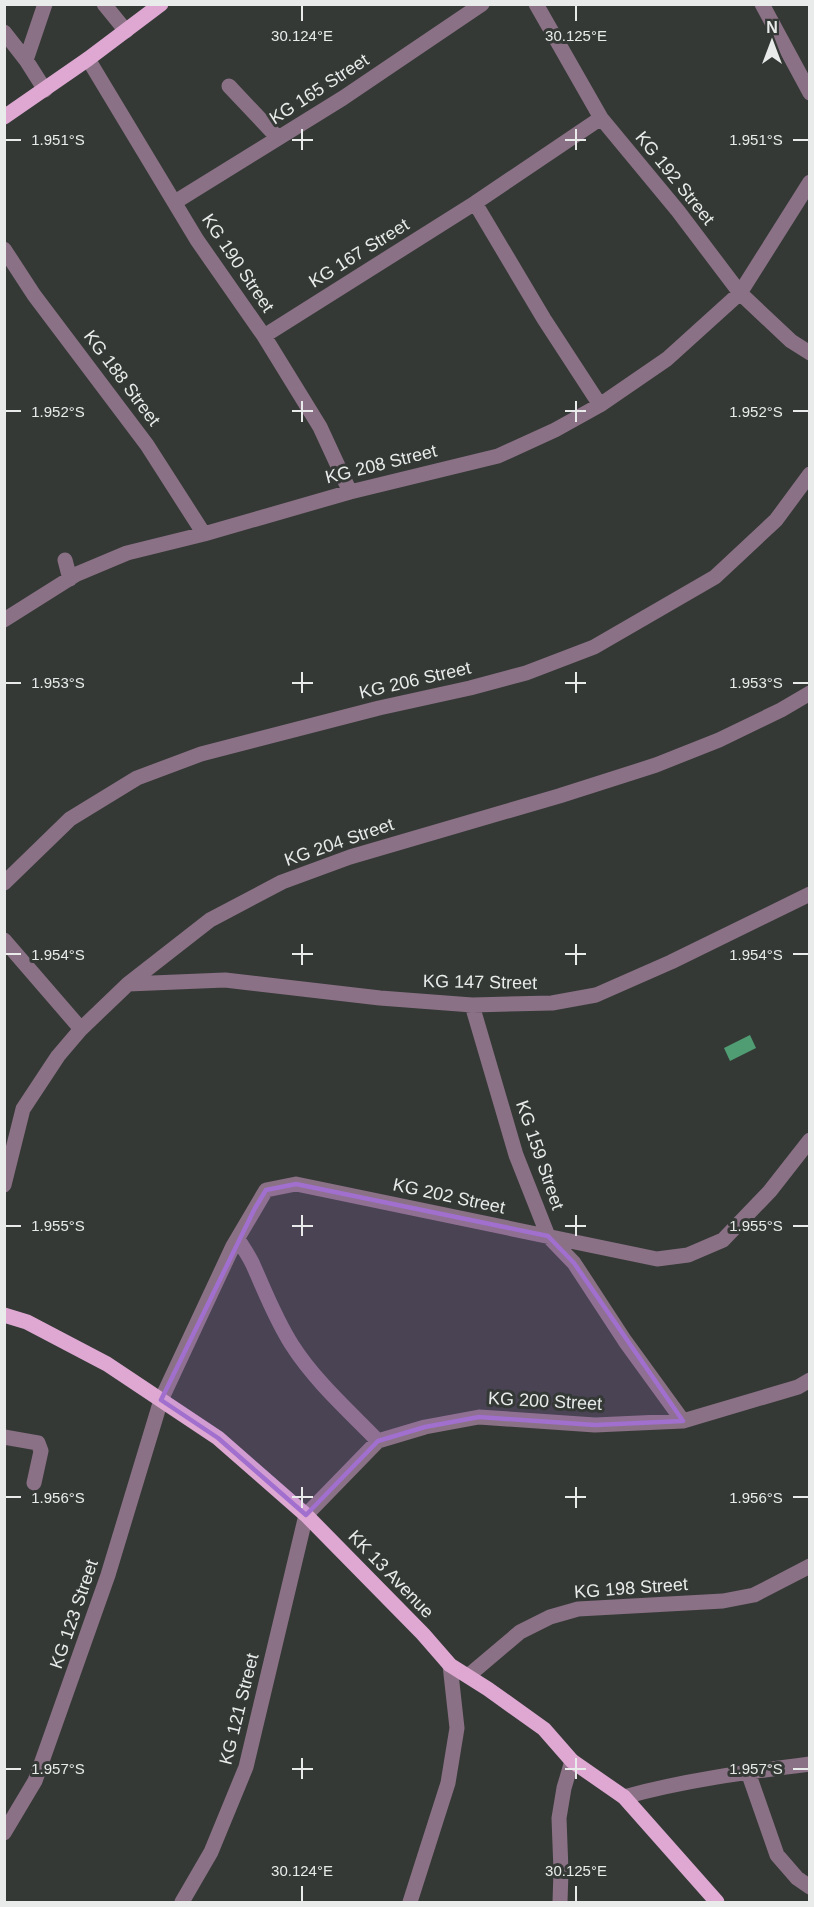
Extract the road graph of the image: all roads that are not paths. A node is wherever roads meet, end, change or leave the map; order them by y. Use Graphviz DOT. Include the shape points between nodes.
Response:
graph roads {
  1 [pos="45,4"];
  2 [pos="104,4"];
  3 [pos="161,4"];
  4 [pos="482,4"];
  5 [pos="536,4"];
  6 [pos="762,4"];
  7 [pos="126,30"];
  8 [pos="4,32"];
  9 [pos="88,59"];
  10 [pos="26,60"];
  11 [pos="229,86"];
  12 [pos="45,90"];
  13 [pos="810,93"];
  14 [pos="4,117"];
  15 [pos="601,118"];
  16 [pos="278,138"];
  17 [pos="810,182"];
  18 [pos="175,202"];
  19 [pos="475,203"];
  20 [pos="4,249"];
  21 [pos="740,293"];
  22 [pos="264,336"];
  23 [pos="810,353"];
  24 [pos="600,405"];
  25 [pos="810,474"];
  26 [pos="350,492"];
  27 [pos="204,534"];
  28 [pos="65,560"];
  29 [pos="70,579"];
  30 [pos="7,613"];
  31 [pos="810,693"];
  32 [pos="4,883"];
  33 [pos="810,894"];
  34 [pos="4,940"];
  35 [pos="128,984"];
  36 [pos="472,1005"];
  37 [pos="81,1029"];
  38 [pos="810,1140"];
  39 [pos="4,1185"];
  40 [pos="548,1236"];
  41 [pos="238,1239"];
  42 [pos="4,1315"];
  43 [pos="810,1380"];
  44 [pos="161,1400"];
  45 [pos="683,1421"];
  46 [pos="4,1437"];
  47 [pos="378,1441"];
  48 [pos="34,1483"];
  49 [pos="306,1515"];
  50 [pos="810,1566"];
  51 [pos="450,1665"];
  52 [pos="468,1676"];
  53 [pos="572,1761"];
  54 [pos="810,1764"];
  55 [pos="748,1772"];
  56 [pos="624,1797"];
  57 [pos="4,1833"];
  58 [pos="810,1887"];
  59 [pos="182,1902"];
  60 [pos="410,1902"];
  61 [pos="560,1902"];
  62 [pos="717,1902"];
  1 -- 10 [label="street"];
  2 -- 7 [label="street"];
  3 -- 7 [label="main road"];
  4 -- 16 [label="street, KG 165 Street"];
  5 -- 15 [label="street, KG 192 Street"];
  6 -- 13 [label="street"];
  7 -- 9 [label="main road"];
  8 -- 10 [label="street"];
  9 -- 12 [label="main road"];
  9 -- 18 [label="street, KG 190 Street"];
  10 -- 12 [label="street"];
  11 -- 16 [label="street"];
  12 -- 14 [label="main road"];
  15 -- 19 [label="street, KG 167 Street"];
  15 -- 21 [label="street, KG 192 Street"];
  16 -- 18 [label="street, KG 165 Street"];
  17 -- 21 [label="street, KG 208 Street"];
  18 -- 22 [label="street, KG 190 Street"];
  19 -- 22 [label="street, KG 167 Street"];
  19 -- 24 [label="street"];
  20 -- 27 [label="street, KG 188 Street" via="147,445"];
  21 -- 23 [label="street, KG 192 Street" via="791,341"];
  21 -- 24 [label="street, KG 208 Street" via="667,359"];
  22 -- 26 [label="street, KG 190 Street" via="320,427"];
  24 -- 26 [label="street, KG 208 Street" via="498,456"];
  25 -- 32 [label="street, KG 206 Street" via="776,520 716,576 594,646 526,673 201,754 136,778 70,819"];
  26 -- 27 [label="street, KG 208 Street"];
  27 -- 29 [label="street, KG 208 Street" via="127,553"];
  28 -- 29 [label="street"];
  29 -- 30 [label="street, KG 208 Street"];
  31 -- 35 [label="street, KG 204 Street" via="719,740 656,765 350,857 282,882 210,920"];
  33 -- 36 [label="street, KG 147 Street" via="596,995 552,1003"];
  34 -- 37 [label="street"];
  35 -- 36 [label="street, KG 147 Street" via="225,980"];
  35 -- 37 [label="street, KG 204 Street"];
  36 -- 40 [label="street, KG 159 Street" via="516,1155"];
  37 -- 39 [label="street, KG 204 Street" via="23,1109"];
  38 -- 40 [label="street, KG 202 Street" via="770,1191 723,1240 688,1255 657,1258"];
  40 -- 41 [label="street, KG 202 Street" via="296,1184 266,1190"];
  40 -- 45 [label="street, KG 159 Street" via="574,1263"];
  41 -- 44 [label="street, KG 202 Street"];
  41 -- 47 [label="street" via="282,1328 309,1370"];
  42 -- 44 [label="main road, KK 13 Avenue" via="27,1322 106,1364"];
  43 -- 45 [label="street, KG 200 Street"];
  44 -- 49 [label="main road, KK 13 Avenue" via="218,1438"];
  44 -- 57 [label="street, KG 123 Street" via="108,1575 36,1781"];
  45 -- 47 [label="street, KG 200 Street" via="595,1425 479,1417"];
  46 -- 48 [label="street" via="38,1443 41,1451"];
  47 -- 49 [label="street, KG 200 Street"];
  49 -- 51 [label="main road, KK 13 Avenue"];
  49 -- 59 [label="street, KG 121 Street" via="246,1767 211,1852"];
  50 -- 52 [label="street, KG 198 Street" via="754,1596 578,1609 550,1617 520,1632"];
  51 -- 52 [label="main road, KK 13 Avenue"];
  51 -- 60 [label="street" via="457,1728 448,1783"];
  52 -- 53 [label="main road, KK 13 Avenue" via="544,1729"];
  53 -- 56 [label="main road, KK 13 Avenue"];
  53 -- 61 [label="street" via="559,1818"];
  54 -- 55 [label="street"];
  55 -- 56 [label="street"];
  55 -- 58 [label="street" via="777,1854"];
  56 -- 62 [label="main road, KK 13 Avenue"];
}
